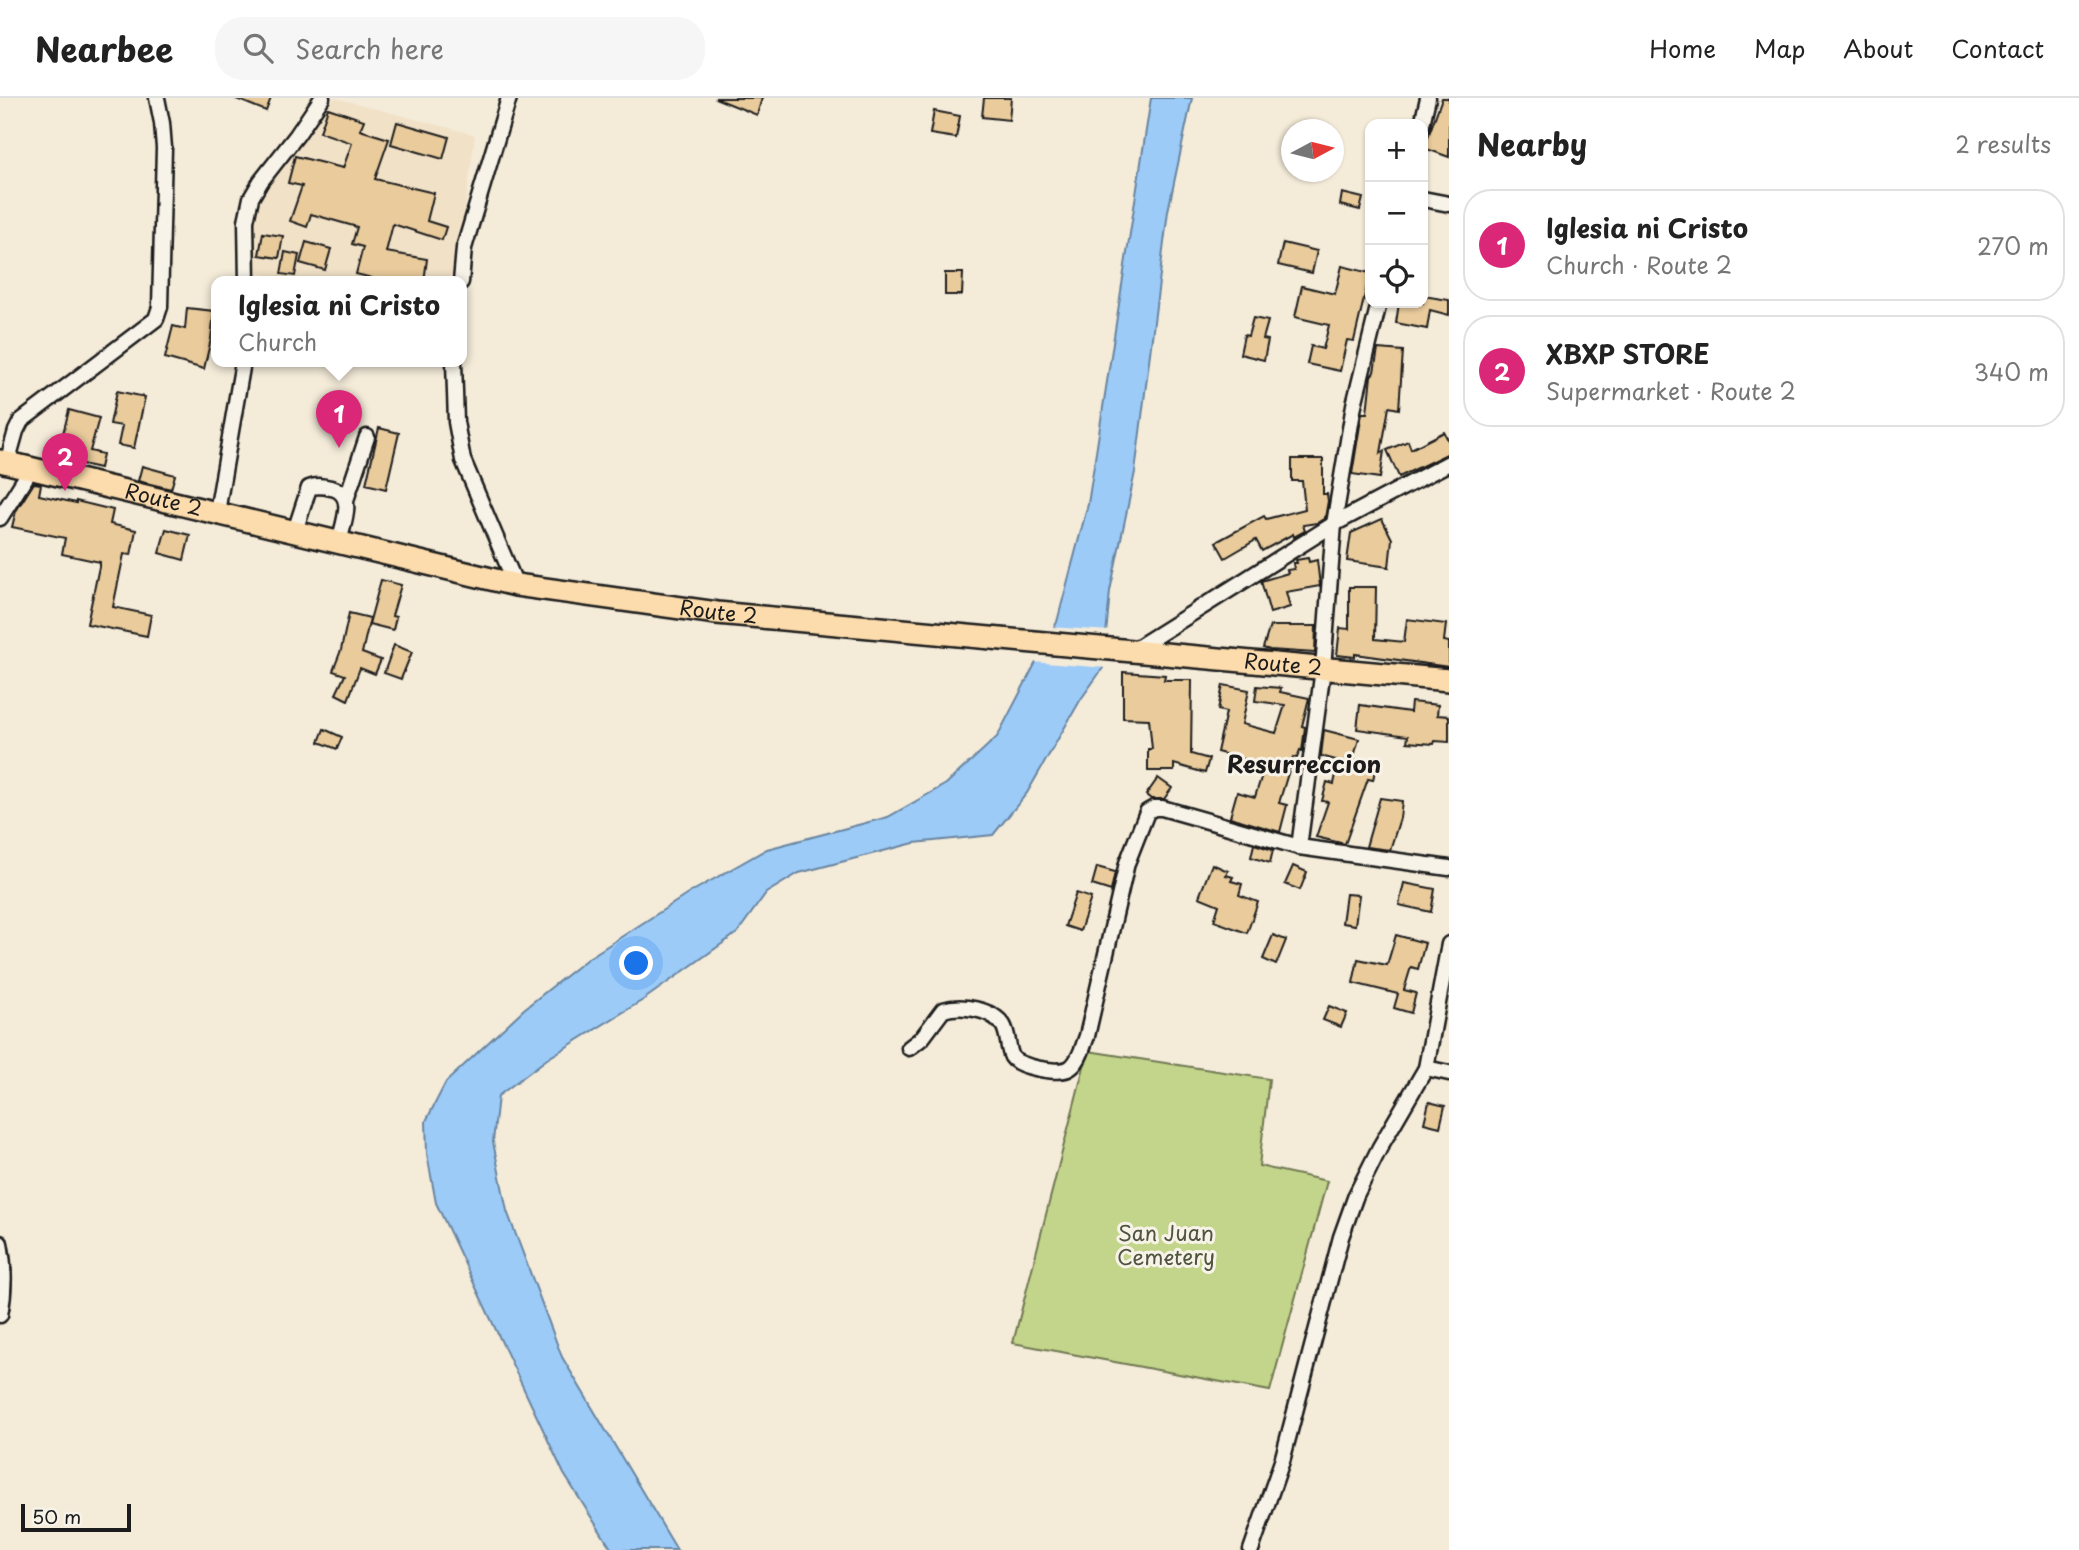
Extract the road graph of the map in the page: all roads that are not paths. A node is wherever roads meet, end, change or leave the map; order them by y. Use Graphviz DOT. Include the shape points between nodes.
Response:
graph roads {
  1 [pos="157,98"];
  2 [pos="322,98"];
  3 [pos="509,98"];
  4 [pos="1428,98"];
  5 [pos="1423,119"];
  6 [pos="1428,200"];
  7 [pos="1449,204"];
  8 [pos="247,276"];
  9 [pos="462,276"];
  10 [pos="1378,308"];
  11 [pos="242,367"];
  12 [pos="454,367"];
  13 [pos="367,437"];
  14 [pos="3,462"];
  15 [pos="1449,463"];
  16 [pos="31,469"];
  17 [pos="346,500"];
  18 [pos="217,512"];
  19 [pos="0,518"];
  20 [pos="1334,524"];
  21 [pos="295,531"];
  22 [pos="339,542"];
  23 [pos="516,585"];
  24 [pos="1122,650"];
  25 [pos="1324,669"];
  26 [pos="1449,680"];
  27 [pos="1298,847"];
  28 [pos="1449,868"];
  29 [pos="1449,944"];
  30 [pos="909,1048"];
  31 [pos="1426,1068"];
  32 [pos="1449,1073"];
  33 [pos="0,1243"];
  34 [pos="0,1315"];
  35 [pos="1251,1550"];
  1 -- 14 [label="street" via="164,148 156,319 22,421"];
  2 -- 8 [label="street" via="251,198 246,221"];
  3 -- 9 [label="street" via="464,248"];
  4 -- 5 [label="street"];
  6 -- 7 [label="street"];
  10 -- 20 [label="street" via="1354,405"];
  11 -- 18 [label="street"];
  12 -- 23 [label="street" via="463,460"];
  13 -- 17 [label="street"];
  14 -- 16 [label="highway, Route 2"];
  15 -- 20 [label="street"];
  16 -- 18 [label="highway, Route 2"];
  16 -- 19 [label="street"];
  17 -- 21 [label="street" via="340,489 309,488"];
  17 -- 22 [label="street"];
  18 -- 21 [label="highway, Route 2"];
  20 -- 24 [label="street"];
  20 -- 25 [label="street"];
  21 -- 22 [label="highway, Route 2"];
  22 -- 23 [label="highway, Route 2"];
  23 -- 24 [label="highway, Route 2" via="717,613"];
  24 -- 25 [label="highway, Route 2"];
  25 -- 26 [label="highway, Route 2"];
  25 -- 27 [label="street"];
  27 -- 28 [label="street"];
  27 -- 30 [label="street" via="1162,808 1147,812 1127,863 1087,1037 1075,1063 1060,1070 1024,1066 1013,1058 1002,1023 976,1009 956,1007 943,1010"];
  29 -- 31 [label="street"];
  31 -- 32 [label="street"];
  31 -- 35 [label="street" via="1356,1195 1282,1461"];
  33 -- 34 [label="street" via="4,1270"];
}
